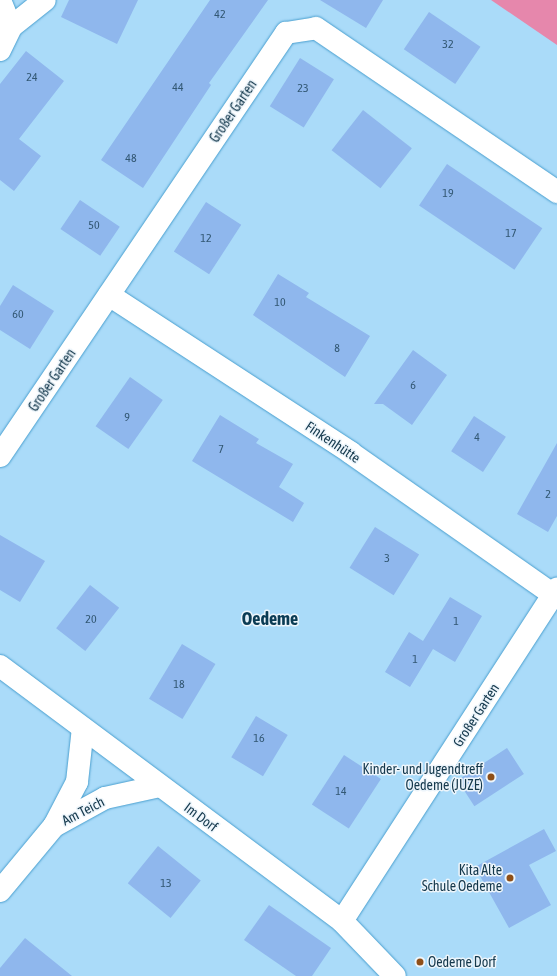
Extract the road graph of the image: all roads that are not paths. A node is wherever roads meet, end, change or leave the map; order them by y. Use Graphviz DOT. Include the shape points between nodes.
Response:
graph roads {
  1 [pos="0,0"];
  2 [pos="45,0"];
  3 [pos="11,28"];
  4 [pos="0,50"];
  5 [pos="557,192"];
  6 [pos="109,294"];
  7 [pos="0,456"];
  8 [pos="556,593"];
  9 [pos="0,666"];
  10 [pos="82,728"];
  11 [pos="160,786"];
  12 [pos="54,826"];
  13 [pos="0,891"];
  14 [pos="342,921"];
  15 [pos="395,976"];
  1 -- 3 [label="street"];
  2 -- 3 [label="street"];
  3 -- 4 [label="street"];
  5 -- 6 [label="street, Großer Garten" via="316,28 299,28 286,33"];
  6 -- 7 [label="street, Großer Garten"];
  6 -- 8 [label="street, Finkenhütte" via="351,453"];
  8 -- 14 [label="street, Großer Garten"];
  9 -- 10 [label="street, Im Dorf"];
  10 -- 11 [label="street, Im Dorf"];
  10 -- 12 [label="street, Am Teich" via="77,782"];
  11 -- 12 [label="street, Am Teich" via="105,798"];
  11 -- 14 [label="street, Im Dorf"];
  12 -- 13 [label="street, Am Teich"];
  14 -- 15 [label="street, Im Dorf"];
}
